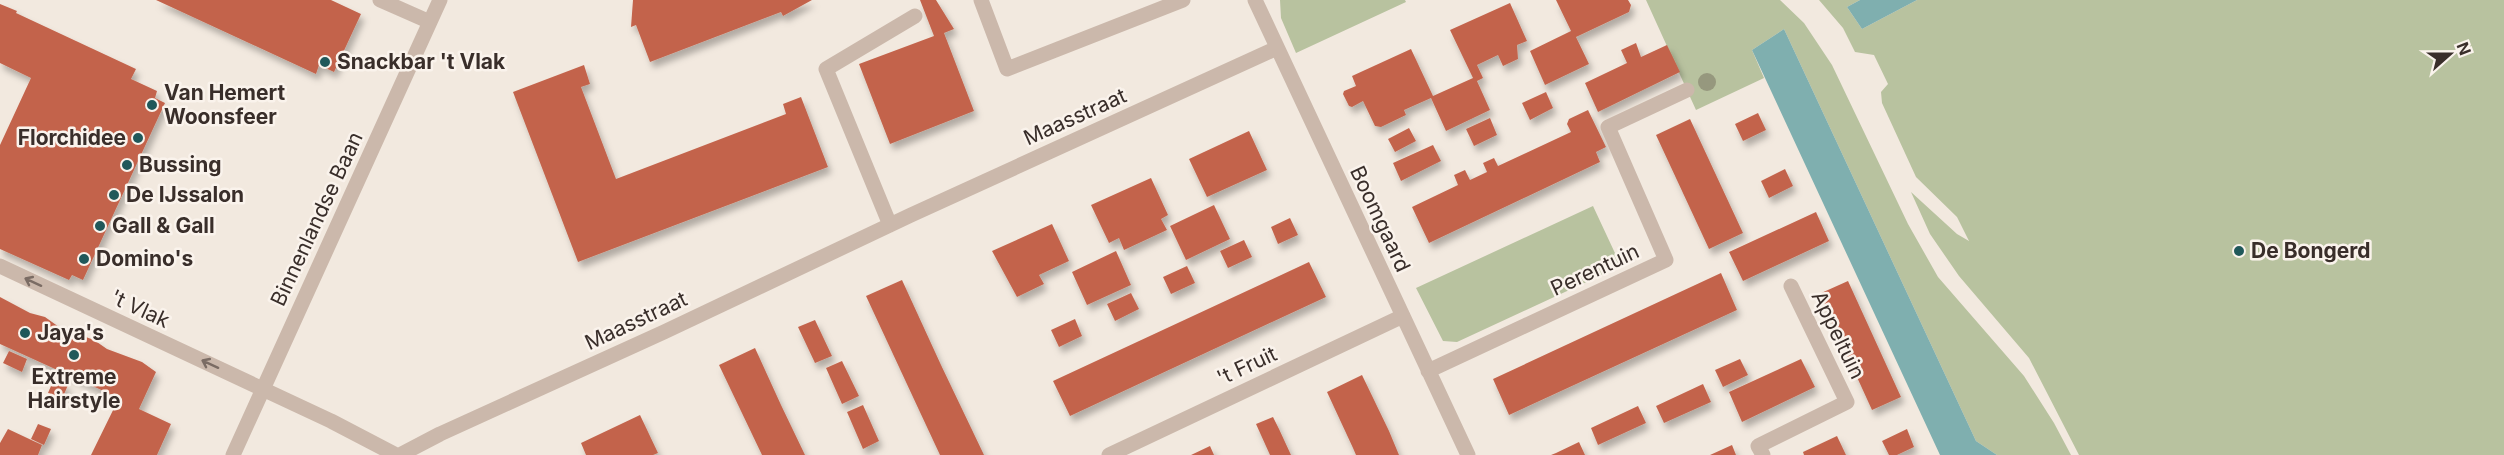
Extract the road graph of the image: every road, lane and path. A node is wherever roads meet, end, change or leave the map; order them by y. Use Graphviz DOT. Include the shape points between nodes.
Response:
graph roads {
  1 [pos="380,0"];
  2 [pos="440,0"];
  3 [pos="981,0"];
  4 [pos="1184,0"];
  5 [pos="1255,0"];
  6 [pos="915,16"];
  7 [pos="430,22"];
  8 [pos="1277,48"];
  9 [pos="1687,90"];
  10 [pos="890,225"];
  11 [pos="0,266"];
  12 [pos="1791,286"];
  13 [pos="1403,316"];
  14 [pos="1428,371"];
  15 [pos="263,389"];
  16 [pos="232,455"];
  17 [pos="398,455"];
  18 [pos="1109,455"];
  19 [pos="1468,455"];
  20 [pos="1762,455"];
  1 -- 7 [label="street"];
  2 -- 7 [label="street, Binnenlandse Baan"];
  3 -- 4 [label="street" via="1007,69"];
  5 -- 8 [label="street, Boomgaard"];
  6 -- 10 [label="street" via="826,69"];
  7 -- 15 [label="street, Binnenlandse Baan"];
  8 -- 10 [label="street, Maasstraat"];
  8 -- 13 [label="street, Boomgaard"];
  9 -- 14 [label="street, Perentuin" via="1608,127 1666,260"];
  10 -- 17 [label="street, Maasstraat"];
  15 -- 11 [label="street, 't Vlak, one-way"];
  12 -- 20 [label="street, Appeltuin" via="1847,402 1758,446"];
  13 -- 14 [label="street, Boomgaard"];
  13 -- 18 [label="street, 't Fruit"];
  14 -- 19 [label="street, Boomgaard"];
  15 -- 16 [label="street, Binnenlandse Baan"];
  15 -- 17 [label="street, Maasstraat"];
}
